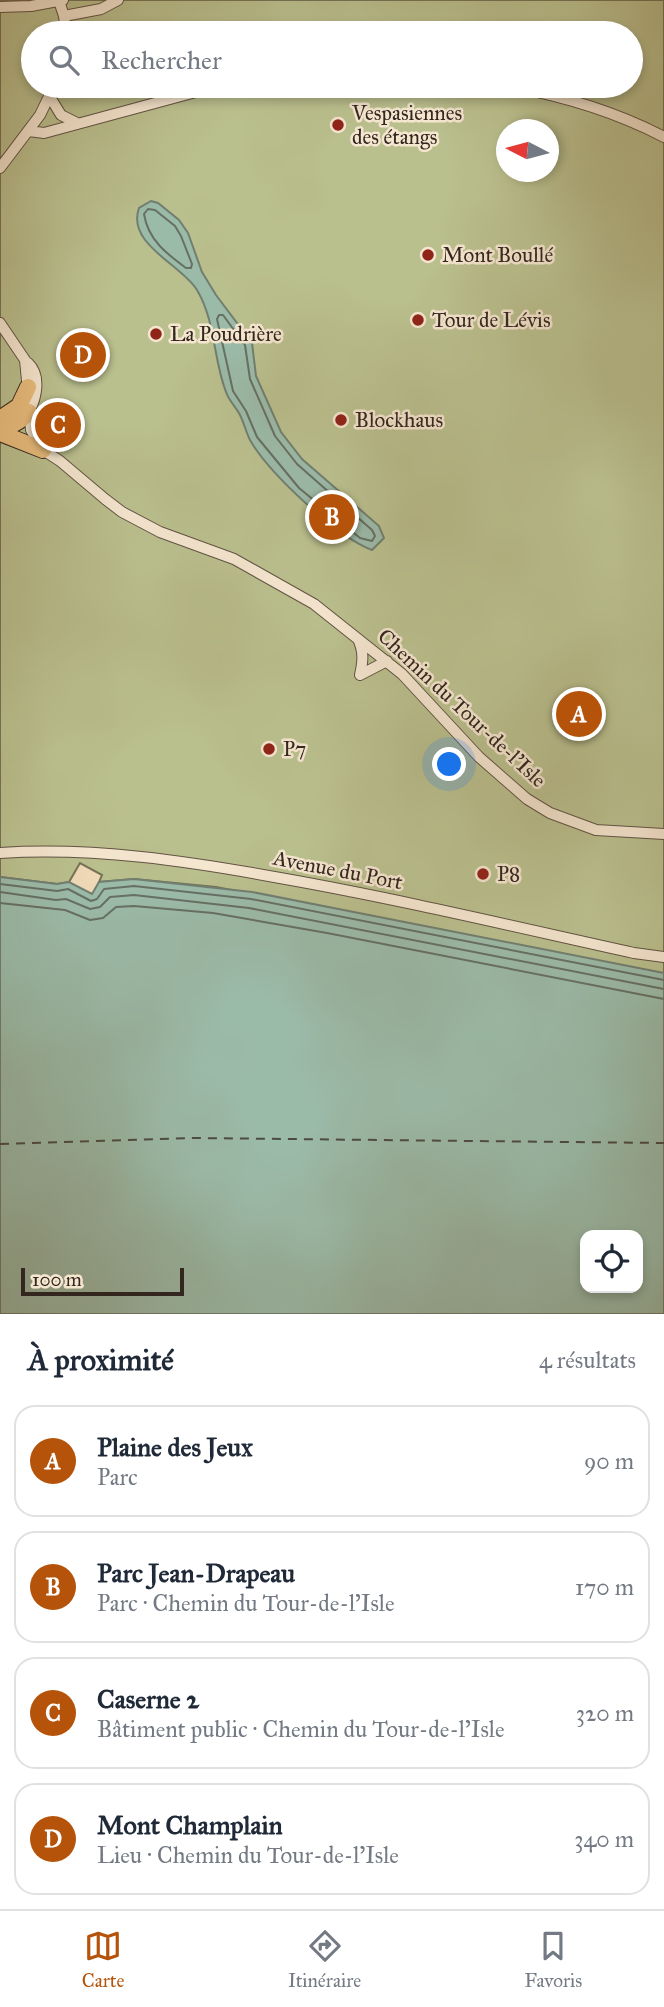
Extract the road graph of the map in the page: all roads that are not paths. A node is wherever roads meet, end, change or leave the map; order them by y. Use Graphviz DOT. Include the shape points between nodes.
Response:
graph roads {
  1 [pos="61,1"];
  2 [pos="111,2"];
  3 [pos="0,7"];
  4 [pos="64,16"];
  5 [pos="65,21"];
  6 [pos="49,98"];
  7 [pos="51,98"];
  8 [pos="176,98"];
  9 [pos="561,98"];
  10 [pos="77,123"];
  11 [pos="29,131"];
  12 [pos="664,137"];
  13 [pos="0,168"];
  14 [pos="0,323"];
  15 [pos="24,360"];
  16 [pos="28,387"];
  17 [pos="29,412"];
  18 [pos="0,419"];
  19 [pos="0,427"];
  20 [pos="0,433"];
  21 [pos="43,450"];
  22 [pos="356,636"];
  23 [pos="387,661"];
  24 [pos="664,834"];
  25 [pos="0,853"];
  26 [pos="664,957"];
  1 -- 3 [label="street"];
  1 -- 4 [label="street"];
  2 -- 4 [label="street" via="101,9"];
  4 -- 5 [label="street"];
  6 -- 11 [label="street"];
  7 -- 10 [label="street" via="61,115"];
  8 -- 10 [label="street"];
  9 -- 12 [label="street" via="627,119"];
  10 -- 11 [label="street" via="44,133"];
  11 -- 13 [label="street"];
  14 -- 15 [label="street"];
  15 -- 16 [label="street"];
  15 -- 17 [label="street" via="32,366 37,384"];
  16 -- 17 [label="street"];
  16 -- 18 [label="main road" via="19,406"];
  17 -- 19 [label="main road" via="16,423"];
  17 -- 21 [label="street" via="31,430"];
  20 -- 21 [label="main road"];
  21 -- 22 [label="street, Chemin du Tour-de-l'Isle" via="122,512 160,532 234,559 314,604"];
  22 -- 23 [label="street, Chemin du Tour-de-l'Isle"];
  22 -- 23 [label="street" via="363,649 360,675"];
  23 -- 24 [label="street, Chemin du Tour-de-l'Isle" via="527,799 596,830"];
  25 -- 26 [label="street, Avenue du Port" via="178,860 329,886"];
}
